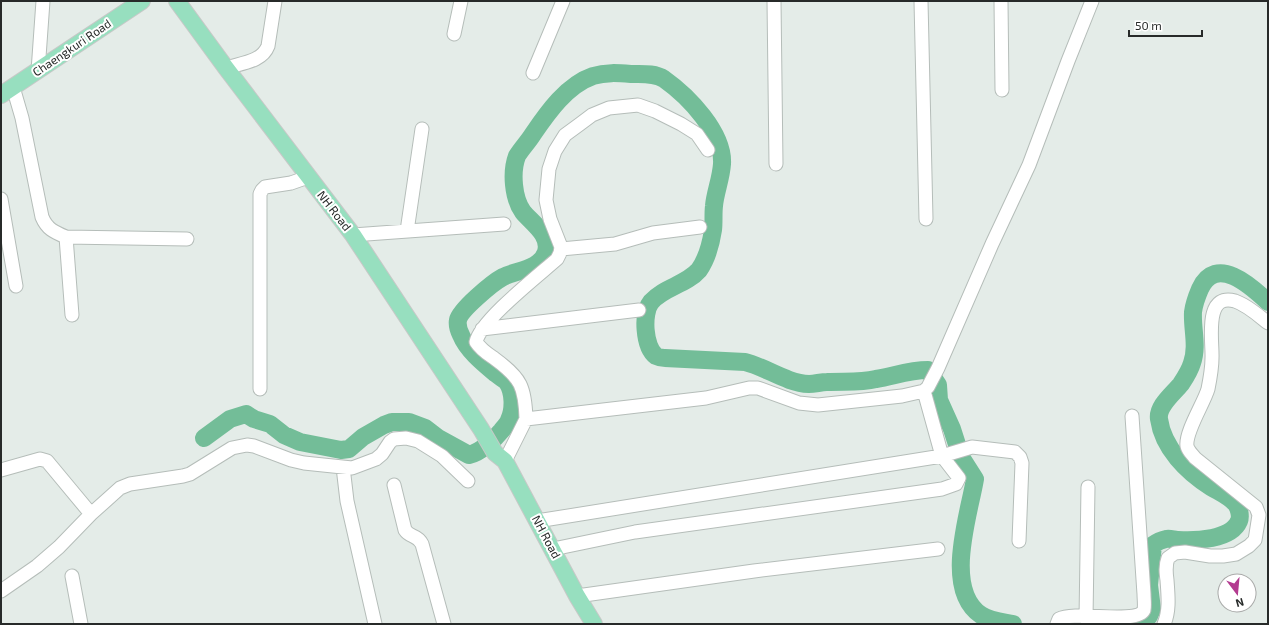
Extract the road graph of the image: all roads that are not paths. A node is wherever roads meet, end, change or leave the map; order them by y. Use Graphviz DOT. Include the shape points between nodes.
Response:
graph roads {
  1 [pos="43,1"];
  2 [pos="142,1"];
  3 [pos="177,1"];
  4 [pos="275,1"];
  5 [pos="461,1"];
  6 [pos="563,1"];
  7 [pos="774,1"];
  8 [pos="921,1"];
  9 [pos="1001,1"];
  10 [pos="1092,1"];
  11 [pos="454,34"];
  12 [pos="226,68"];
  13 [pos="38,71"];
  14 [pos="533,73"];
  15 [pos="1002,90"];
  16 [pos="7,91"];
  17 [pos="422,129"];
  18 [pos="708,150"];
  19 [pos="776,164"];
  20 [pos="308,177"];
  21 [pos="1,199"];
  22 [pos="926,219"];
  23 [pos="504,224"];
  24 [pos="700,227"];
  25 [pos="407,231"];
  26 [pos="353,235"];
  27 [pos="66,237"];
  28 [pos="187,239"];
  29 [pos="561,249"];
  30 [pos="16,286"];
  31 [pos="639,310"];
  32 [pos="72,315"];
  33 [pos="1268,323"];
  34 [pos="482,329"];
  35 [pos="260,389"];
  36 [pos="926,389"];
  37 [pos="1132,416"];
  38 [pos="526,419"];
  39 [pos="946,455"];
  40 [pos="500,457"];
  41 [pos="343,467"];
  42 [pos="1,470"];
  43 [pos="468,481"];
  44 [pos="394,486"];
  45 [pos="1088,487"];
  46 [pos="88,510"];
  47 [pos="537,521"];
  48 [pos="1019,541"];
  49 [pos="553,549"];
  50 [pos="938,549"];
  51 [pos="72,576"];
  52 [pos="1,591"];
  53 [pos="577,596"];
  54 [pos="1086,619"];
  55 [pos="1057,623"];
  56 [pos="81,624"];
  57 [pos="374,624"];
  58 [pos="444,624"];
  59 [pos="594,624"];
  60 [pos="1164,624"];
  1 -- 13 [label="street"];
  2 -- 13 [label="main road, Chaengkuri Road"];
  3 -- 12 [label="main road, NH Road"];
  4 -- 12 [label="street" via="266,52 254,60"];
  5 -- 11 [label="street"];
  6 -- 14 [label="street"];
  7 -- 19 [label="street"];
  8 -- 22 [label="street"];
  9 -- 15 [label="street"];
  10 -- 36 [label="street" via="1029,165 938,368"];
  12 -- 20 [label="main road, NH Road"];
  13 -- 16 [label="main road, Chaengkuri Road"];
  16 -- 27 [label="street" via="22,118 45,225"];
  17 -- 25 [label="street"];
  18 -- 29 [label="street" via="697,134 655,111 638,105 609,108 592,115 565,135 555,151 549,169 546,200"];
  20 -- 26 [label="main road, NH Road"];
  20 -- 35 [label="street" via="292,183 265,187 260,194"];
  21 -- 30 [label="street"];
  23 -- 25 [label="street"];
  24 -- 29 [label="street" via="653,233 615,244"];
  25 -- 26 [label="street"];
  26 -- 40 [label="main road, NH Road"];
  27 -- 28 [label="street"];
  27 -- 32 [label="street"];
  29 -- 34 [label="street" via="557,259"];
  31 -- 34 [label="street"];
  33 -- 60 [label="street" via="1234,301 1223,301 1218,305 1211,318 1212,358 1207,390 1187,441 1187,446 1196,458 1256,507 1259,515 1255,540 1236,554 1210,556 1185,552 1175,553 1168,558 1168,609"];
  34 -- 38 [label="street" via="476,342 520,382"];
  36 -- 38 [label="street" via="902,396 818,405 799,403 758,388 749,388 706,398"];
  36 -- 39 [label="street"];
  37 -- 54 [label="street" via="1144,610 1135,619 1126,621"];
  38 -- 40 [label="street"];
  39 -- 47 [label="street"];
  39 -- 48 [label="street" via="972,447 1018,453 1022,463"];
  39 -- 49 [label="street" via="959,478 956,484 942,489 635,532"];
  40 -- 47 [label="main road, NH Road"];
  41 -- 43 [label="street" via="352,468 376,459 394,439 406,438 418,441 442,456"];
  41 -- 46 [label="street" via="291,460 254,446 232,448 190,474 125,486"];
  41 -- 57 [label="street" via="347,501"];
  42 -- 46 [label="street" via="40,459 47,461"];
  44 -- 58 [label="street" via="405,530 419,538 422,544"];
  45 -- 54 [label="street"];
  46 -- 52 [label="street" via="59,547"];
  47 -- 49 [label="main road, NH Road"];
  49 -- 53 [label="main road, NH Road"];
  50 -- 53 [label="street"];
  51 -- 56 [label="street"];
  53 -- 59 [label="main road, NH Road"];
  54 -- 55 [label="street" via="1062,617"];
}
